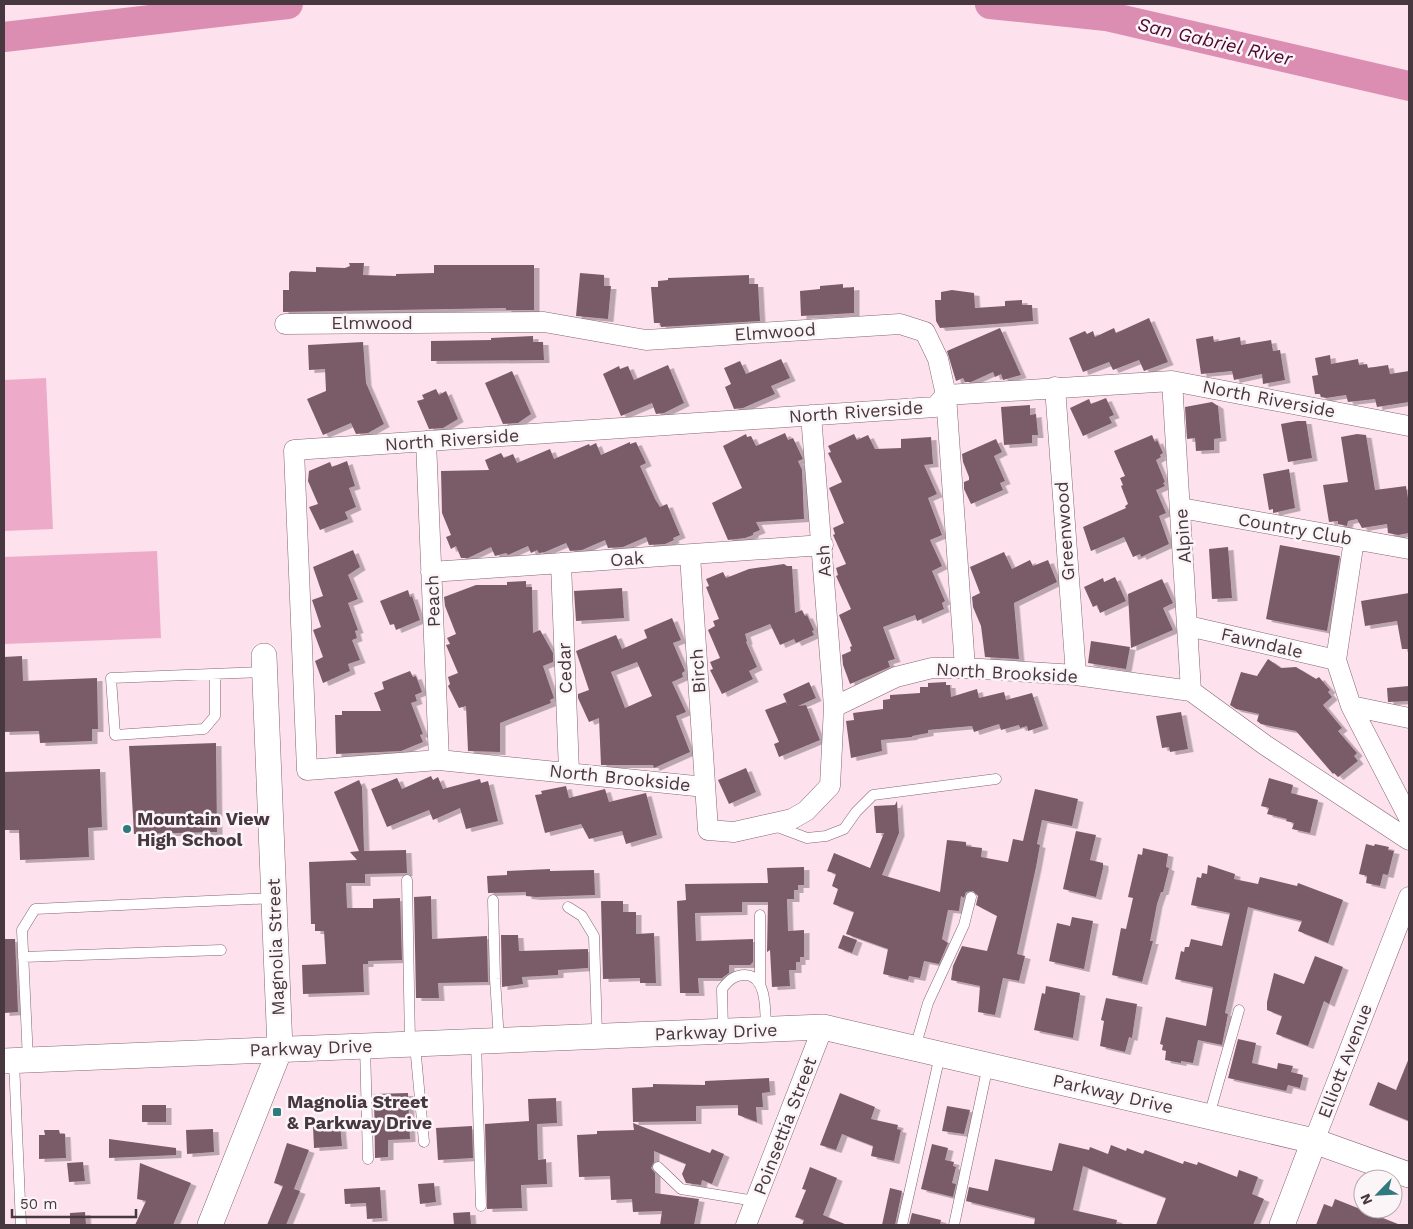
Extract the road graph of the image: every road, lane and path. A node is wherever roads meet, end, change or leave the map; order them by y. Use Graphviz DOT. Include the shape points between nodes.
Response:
graph roads {
  1 [pos="285,324"];
  2 [pos="1172,381"];
  3 [pos="1055,387"];
  4 [pos="946,396"];
  5 [pos="811,415"];
  6 [pos="1409,426"];
  7 [pos="426,441"];
  8 [pos="1181,508"];
  9 [pos="1354,540"];
  10 [pos="823,545"];
  11 [pos="1409,549"];
  12 [pos="690,555"];
  13 [pos="561,563"];
  14 [pos="432,572"];
  15 [pos="1188,626"];
  16 [pos="1336,660"];
  17 [pos="265,664"];
  18 [pos="965,668"];
  19 [pos="215,674"];
  20 [pos="1076,676"];
  21 [pos="1191,692"];
  22 [pos="1351,706"];
  23 [pos="834,707"];
  24 [pos="1409,718"];
  25 [pos="439,760"];
  26 [pos="307,770"];
  27 [pos="569,772"];
  28 [pos="996,779"];
  29 [pos="705,787"];
  30 [pos="1409,818"];
  31 [pos="769,824"];
  32 [pos="1409,840"];
  33 [pos="407,880"];
  34 [pos="971,897"];
  35 [pos="1409,897"];
  36 [pos="274,898"];
  37 [pos="493,900"];
  38 [pos="568,907"];
  39 [pos="760,915"];
  40 [pos="221,950"];
  41 [pos="23,957"];
  42 [pos="760,984"];
  43 [pos="1239,1010"];
  44 [pos="824,1027"];
  45 [pos="766,1030"];
  46 [pos="723,1032"];
  47 [pos="597,1036"];
  48 [pos="488,1041"];
  49 [pos="412,1044"];
  50 [pos="365,1046"];
  51 [pos="915,1048"];
  52 [pos="280,1049"];
  53 [pos="940,1054"];
  54 [pos="15,1061"];
  55 [pos="988,1065"];
  56 [pos="1209,1117"];
  57 [pos="1314,1141"];
  58 [pos="424,1142"];
  59 [pos="368,1158"];
  60 [pos="658,1167"];
  61 [pos="1409,1175"];
  62 [pos="755,1201"];
  63 [pos="481,1206"];
  64 [pos="21,1225"];
  65 [pos="210,1225"];
  66 [pos="746,1225"];
  67 [pos="902,1225"];
  68 [pos="954,1225"];
  69 [pos="1282,1225"];
  1 -- 4 [label="street, Elmwood" via="544,322 646,340 900,324 925,332 938,359"];
  2 -- 3 [label="street, North Riverside"];
  2 -- 6 [label="street, North Riverside"];
  2 -- 8 [label="street, Alpine"];
  3 -- 4 [label="street, North Riverside"];
  3 -- 20 [label="street, Greenwood"];
  4 -- 5 [label="street, North Riverside" via="935,407"];
  4 -- 18 [label="street, Elmwood"];
  5 -- 7 [label="street, North Riverside"];
  5 -- 10 [label="street, Ash"];
  7 -- 14 [label="street, Peach"];
  7 -- 26 [label="street, North Riverside" via="294,450"];
  8 -- 9 [label="street, Country Club"];
  8 -- 15 [label="street, Alpine"];
  9 -- 11 [label="street, Country Club"];
  9 -- 16 [label="street"];
  10 -- 12 [label="street, Oak"];
  10 -- 23 [label="street, Ash"];
  12 -- 13 [label="street, Oak"];
  12 -- 29 [label="street, Birch"];
  13 -- 14 [label="street, Oak"];
  13 -- 27 [label="street, Cedar"];
  14 -- 25 [label="street, Peach"];
  15 -- 16 [label="street, Fawndale"];
  15 -- 21 [label="street, Alpine"];
  16 -- 22 [label="street"];
  17 -- 19 [label="lane"];
  17 -- 36 [label="street, Magnolia Street"];
  18 -- 20 [label="street, North Brookside"];
  18 -- 23 [label="street, North Brookside" via="932,668 896,677"];
  19 -- 19 [label="lane" via="111,678 115,735 204,729 215,716"];
  20 -- 21 [label="street, North Brookside"];
  21 -- 32 [label="street, North Brookside"];
  22 -- 24 [label="street"];
  22 -- 30 [label="street"];
  23 -- 31 [label="street, North Brookside" via="830,786 806,811"];
  25 -- 26 [label="street, North Brookside"];
  25 -- 27 [label="street, North Brookside"];
  27 -- 29 [label="street, North Brookside"];
  28 -- 31 [label="lane" via="873,795 844,829 826,836 807,838"];
  29 -- 31 [label="street, North Brookside" via="708,830 734,832"];
  33 -- 49 [label="lane"];
  34 -- 51 [label="lane" via="964,925 928,1003"];
  35 -- 57 [label="street, Elliott Avenue"];
  36 -- 41 [label="lane" via="35,908 22,930"];
  36 -- 52 [label="street, Magnolia Street"];
  37 -- 48 [label="lane" via="495,979"];
  38 -- 47 [label="lane" via="582,916 594,936"];
  39 -- 42 [label="lane"];
  40 -- 41 [label="lane"];
  41 -- 54 [label="lane"];
  42 -- 45 [label="lane"];
  42 -- 46 [label="lane" via="751,976 743,975 727,982 722,989"];
  43 -- 56 [label="lane"];
  44 -- 45 [label="street, Parkway Drive"];
  44 -- 51 [label="street, Parkway Drive"];
  44 -- 62 [label="street, Poinsettia Street"];
  45 -- 46 [label="street, Parkway Drive"];
  46 -- 47 [label="street, Parkway Drive"];
  47 -- 48 [label="street, Parkway Drive"];
  48 -- 49 [label="street, Parkway Drive"];
  48 -- 63 [label="lane"];
  49 -- 50 [label="street, Parkway Drive"];
  49 -- 58 [label="lane"];
  50 -- 52 [label="street, Parkway Drive"];
  50 -- 59 [label="lane"];
  51 -- 53 [label="street, Parkway Drive"];
  52 -- 54 [label="street, Parkway Drive"];
  52 -- 65 [label="street, Magnolia Street"];
  53 -- 55 [label="street, Parkway Drive"];
  53 -- 67 [label="lane"];
  54 -- 64 [label="lane"];
  55 -- 56 [label="street, Parkway Drive"];
  55 -- 68 [label="lane"];
  56 -- 57 [label="street, Parkway Drive"];
  57 -- 61 [label="street, Parkway Drive"];
  57 -- 69 [label="street, Elliott Avenue"];
  60 -- 62 [label="lane" via="681,1189"];
  62 -- 66 [label="street, Poinsettia Street"];
}
